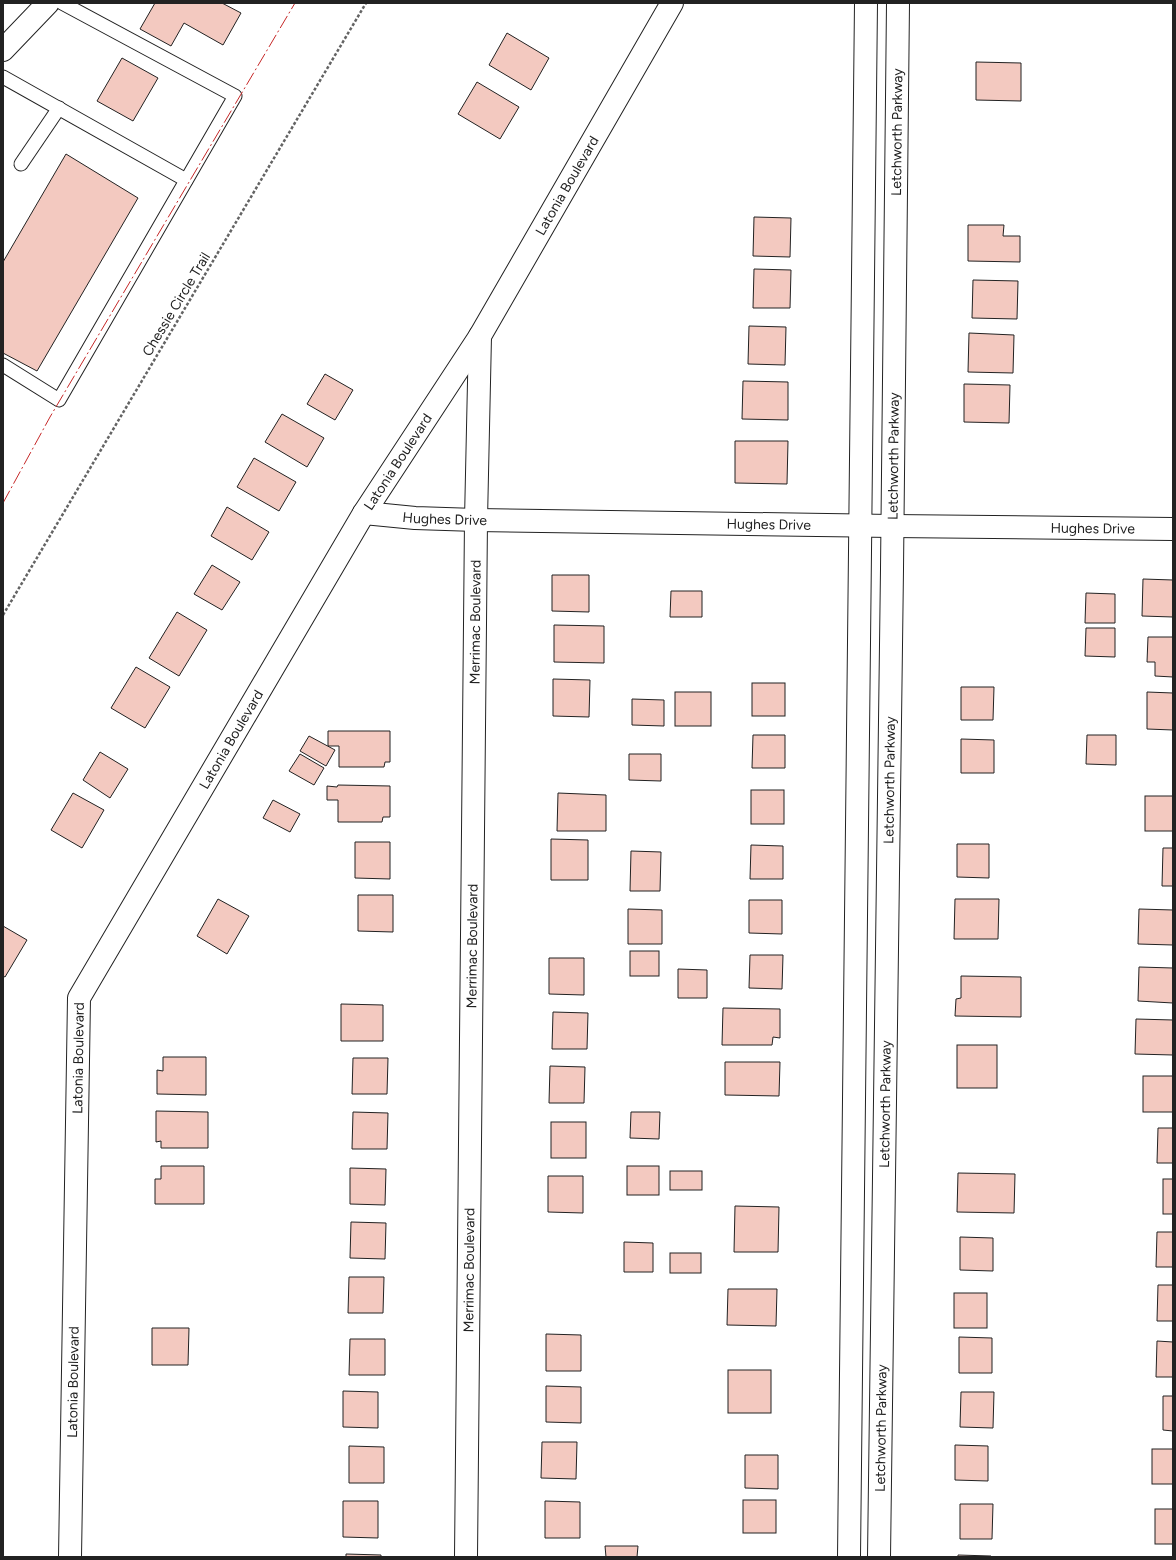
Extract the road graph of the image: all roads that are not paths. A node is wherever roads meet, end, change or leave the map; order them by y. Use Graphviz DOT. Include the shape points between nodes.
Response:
graph roads {
  1 [pos="48,3"];
  2 [pos="62,3"];
  3 [pos="672,3"];
  4 [pos="866,3"];
  5 [pos="898,3"];
  6 [pos="3,50"];
  7 [pos="3,77"];
  8 [pos="59,108"];
  9 [pos="21,164"];
  10 [pos="186,180"];
  11 [pos="480,336"];
  12 [pos="3,365"];
  13 [pos="364,514"];
  14 [pos="476,520"];
  15 [pos="860,526"];
  16 [pos="892,526"];
  17 [pos="1173,529"];
  18 [pos="70,1557"];
  19 [pos="466,1557"];
  20 [pos="849,1557"];
  21 [pos="879,1557"];
  1 -- 6 [label="street"];
  2 -- 10 [label="lane" via="235,96"];
  3 -- 11 [label="street, Latonia Boulevard"];
  4 -- 15 [label="street"];
  5 -- 16 [label="street, Letchworth Parkway"];
  7 -- 8 [label="lane"];
  8 -- 9 [label="lane"];
  8 -- 10 [label="lane"];
  10 -- 12 [label="lane" via="59,400"];
  11 -- 13 [label="street, Latonia Boulevard"];
  11 -- 14 [label="street, Merrimac Boulevard"];
  13 -- 14 [label="street, Hughes Drive"];
  13 -- 18 [label="street, Latonia Boulevard" via="79,998"];
  14 -- 15 [label="street, Hughes Drive"];
  14 -- 19 [label="street, Merrimac Boulevard"];
  15 -- 16 [label="street, Hughes Drive"];
  15 -- 20 [label="street"];
  16 -- 17 [label="street, Hughes Drive"];
  16 -- 21 [label="street, Letchworth Parkway"];
}
